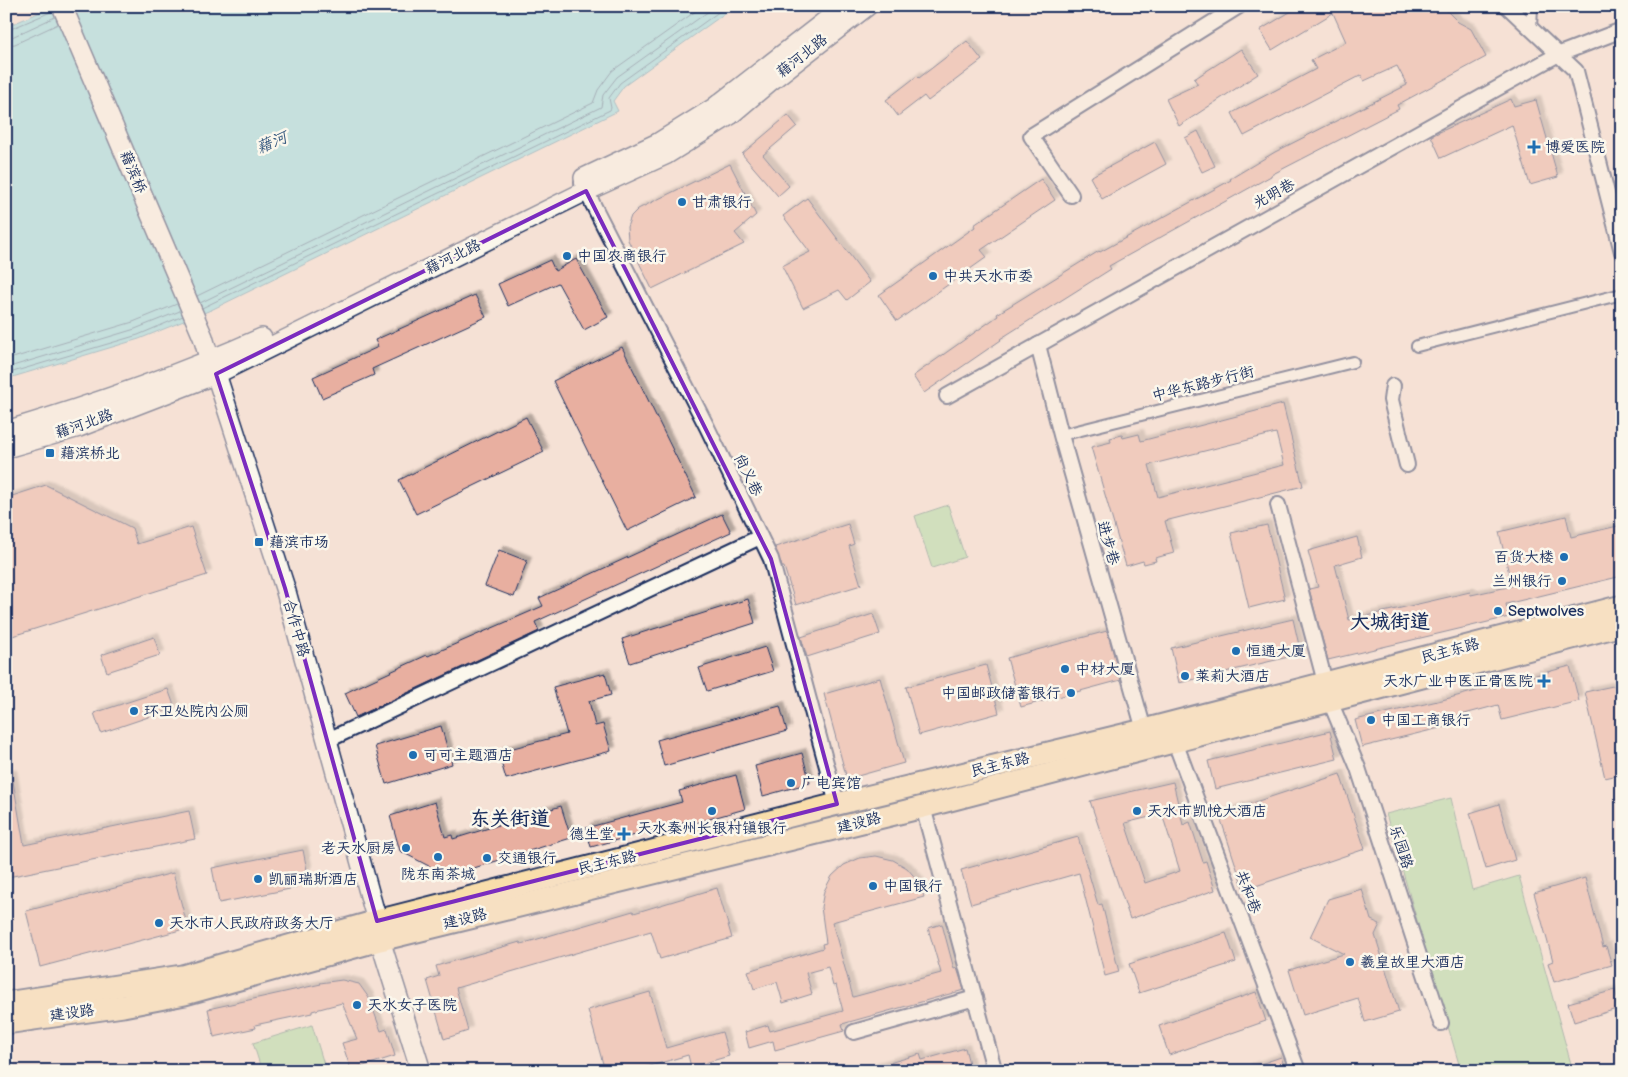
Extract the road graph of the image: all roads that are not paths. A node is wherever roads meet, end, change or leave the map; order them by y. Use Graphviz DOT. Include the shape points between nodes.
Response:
graph roads {
  1 [pos="62,6"];
  2 [pos="845,6"];
  3 [pos="867,6"];
  4 [pos="1239,6"];
  5 [pos="1507,6"];
  6 [pos="1532,6"];
  7 [pos="1530,29"];
  8 [pos="1622,30"];
  9 [pos="1558,55"];
  10 [pos="583,185"];
  11 [pos="1070,194"];
  12 [pos="1622,252"];
  13 [pos="1622,294"];
  14 [pos="203,337"];
  15 [pos="1038,345"];
  16 [pos="1417,346"];
  17 [pos="1353,362"];
  18 [pos="213,367"];
  19 [pos="1392,386"];
  20 [pos="947,396"];
  21 [pos="6,431"];
  22 [pos="1061,435"];
  23 [pos="6,448"];
  24 [pos="1407,465"];
  25 [pos="1278,505"];
  26 [pos="760,537"];
  27 [pos="1622,606"];
  28 [pos="1622,625"];
  29 [pos="1328,692"];
  30 [pos="1171,733"];
  31 [pos="1146,739"];
  32 [pos="328,740"];
  33 [pos="838,804"];
  34 [pos="923,807"];
  35 [pos="378,931"];
  36 [pos="975,998"];
  37 [pos="6,1002"];
  38 [pos="6,1023"];
  39 [pos="1441,1023"];
  40 [pos="854,1032"];
  41 [pos="993,1065"];
  42 [pos="422,1071"];
  43 [pos="1298,1071"];
  1 -- 14 [label="main road, 藉滨桥"];
  2 -- 10 [label="main road, 藉河北路" via="714,108"];
  3 -- 10 [label="main road, 藉河北路" via="730,115 667,154"];
  4 -- 11 [label="street" via="1030,136"];
  5 -- 7 [label="street"];
  6 -- 7 [label="street"];
  7 -- 9 [label="street"];
  8 -- 9 [label="street, 光明巷"];
  9 -- 12 [label="street" via="1576,71"];
  9 -- 15 [label="street, 光明巷"];
  10 -- 18 [label="main road, 藉河北路"];
  10 -- 26 [label="street, 尚义巷"];
  13 -- 16 [label="street"];
  14 -- 18 [label="main road, 合作中路"];
  15 -- 20 [label="street, 光明巷"];
  15 -- 22 [label="street, 进步巷"];
  17 -- 22 [label="street, 中华东路步行街"];
  18 -- 21 [label="main road, 藉河北路"];
  18 -- 23 [label="main road, 藉河北路" via="79,427"];
  18 -- 32 [label="main road, 合作中路" via="285,588"];
  19 -- 24 [label="street" via="1390,400"];
  22 -- 31 [label="street, 进步巷"];
  25 -- 29 [label="street, 乐园路"];
  26 -- 32 [label="street"];
  26 -- 33 [label="street, 尚义巷" via="771,559"];
  27 -- 29 [label="main road, 民主东路"];
  28 -- 29 [label="main road, 民主东路"];
  29 -- 30 [label="main road, 民主东路"];
  29 -- 39 [label="street, 乐园路" via="1358,768"];
  30 -- 31 [label="main road, 民主东路"];
  30 -- 43 [label="street, 共和巷"];
  31 -- 33 [label="main road, 民主东路"];
  31 -- 34 [label="main road, 民主东路"];
  32 -- 35 [label="main road, 合作中路"];
  33 -- 35 [label="main road, 民主东路"];
  34 -- 35 [label="main road, 建设路"];
  34 -- 36 [label="street"];
  35 -- 37 [label="main road, 建设路" via="182,976"];
  35 -- 38 [label="main road, 建设路" via="185,994"];
  35 -- 42 [label="main road, 合作中路"];
  36 -- 40 [label="street"];
  36 -- 41 [label="street"];
}
